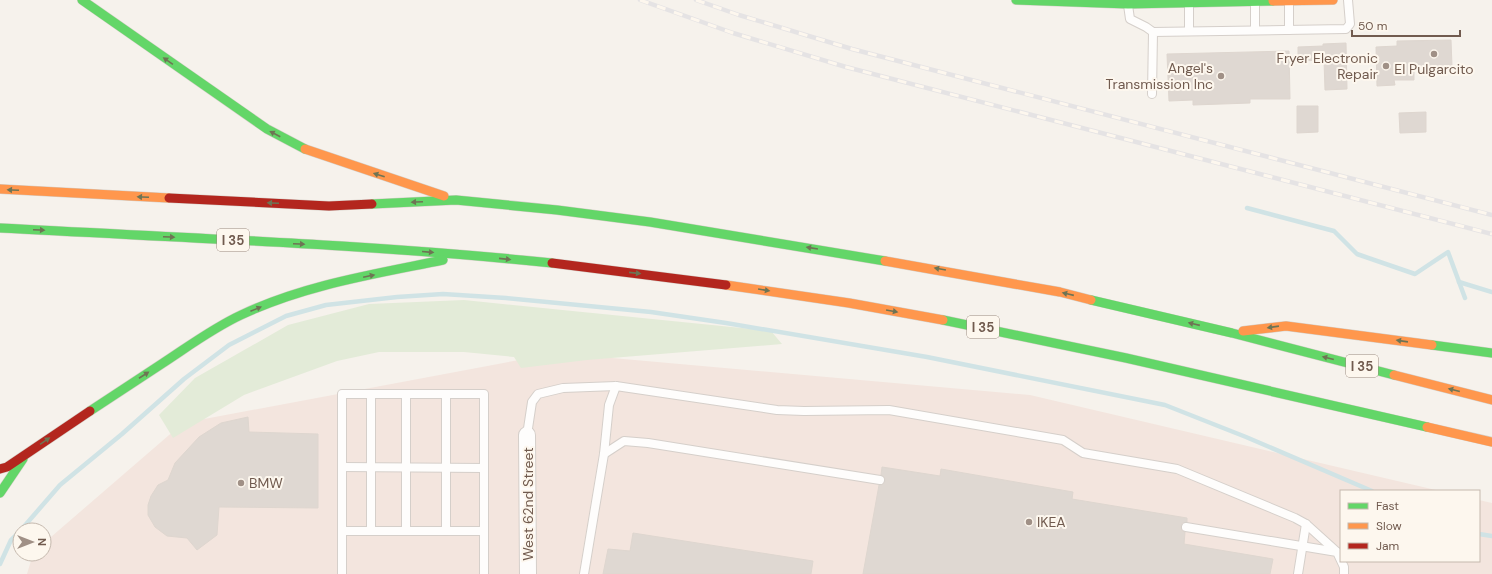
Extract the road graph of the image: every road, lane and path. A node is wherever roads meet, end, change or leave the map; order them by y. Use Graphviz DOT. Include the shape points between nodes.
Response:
graph roads {
  1 [pos="82,0"];
  2 [pos="1016,0"];
  3 [pos="1333,0"];
  4 [pos="1348,0"];
  5 [pos="1224,1"];
  6 [pos="1266,1"];
  7 [pos="1289,1"];
  8 [pos="1255,2"];
  9 [pos="1188,3"];
  10 [pos="1128,4"];
  11 [pos="1255,30"];
  12 [pos="1289,30"];
  13 [pos="1190,31"];
  14 [pos="1153,32"];
  15 [pos="1152,94"];
  16 [pos="0,189"];
  17 [pos="456,200"];
  18 [pos="0,228"];
  19 [pos="467,255"];
  20 [pos="1232,333"];
  21 [pos="1492,352"];
  22 [pos="616,386"];
  23 [pos="370,394"];
  24 [pos="406,394"];
  25 [pos="446,394"];
  26 [pos="1492,400"];
  27 [pos="527,434"];
  28 [pos="1492,442"];
  29 [pos="28,453"];
  30 [pos="604,454"];
  31 [pos="342,467"];
  32 [pos="371,467"];
  33 [pos="406,468"];
  34 [pos="446,468"];
  35 [pos="484,468"];
  36 [pos="0,469"];
  37 [pos="880,480"];
  38 [pos="0,493"];
  39 [pos="1306,524"];
  40 [pos="1186,526"];
  41 [pos="342,531"];
  42 [pos="371,531"];
  43 [pos="406,531"];
  44 [pos="446,531"];
  45 [pos="484,531"];
  46 [pos="1302,546"];
  47 [pos="1337,552"];
  48 [pos="1340,558"];
  49 [pos="1342,562"];
  50 [pos="342,574"];
  51 [pos="484,574"];
  52 [pos="528,574"];
  53 [pos="584,574"];
  54 [pos="1298,574"];
  55 [pos="1344,574"];
  17 -- 1 [label="main road, one-way" via="310,152 267,129"];
  2 -- 10 [label="main road"];
  3 -- 7 [label="main road"];
  4 -- 12 [label="lane" via="1350,24 1346,29"];
  5 -- 8 [label="main road"];
  5 -- 9 [label="main road"];
  6 -- 7 [label="main road"];
  6 -- 8 [label="main road"];
  7 -- 12 [label="lane"];
  8 -- 11 [label="lane"];
  9 -- 10 [label="main road"];
  9 -- 13 [label="lane"];
  10 -- 14 [label="lane" via="1130,19"];
  11 -- 12 [label="lane"];
  11 -- 13 [label="lane"];
  13 -- 14 [label="lane"];
  14 -- 15 [label="lane"];
  17 -- 16 [label="main road, I 35, one-way" via="329,206"];
  20 -- 17 [label="main road, I 35, one-way" via="1060,292 914,265 650,222"];
  18 -- 19 [label="main road, I 35, one-way"];
  19 -- 28 [label="main road, I 35, one-way" via="660,275 868,306 1092,350"];
  29 -- 19 [label="main road, one-way" via="137,379 241,315 283,298 331,284"];
  21 -- 20 [label="main road, one-way" via="1286,326"];
  26 -- 20 [label="main road, I 35, one-way"];
  22 -- 27 [label="lane" via="563,388 538,394 532,402"];
  22 -- 30 [label="lane" via="609,405"];
  22 -- 39 [label="lane" via="777,410 889,410 1063,440 1083,453 1177,469"];
  23 -- 24 [label="lane"];
  23 -- 31 [label="lane" via="342,394"];
  23 -- 32 [label="lane"];
  24 -- 25 [label="lane"];
  24 -- 33 [label="lane"];
  25 -- 34 [label="lane"];
  25 -- 35 [label="lane" via="484,394"];
  27 -- 52 [label="street, West 62nd Street"];
  29 -- 36 [label="main road"];
  29 -- 38 [label="main road"];
  30 -- 37 [label="lane" via="624,441 648,443"];
  30 -- 53 [label="lane"];
  31 -- 32 [label="lane"];
  31 -- 41 [label="lane"];
  32 -- 33 [label="lane"];
  32 -- 42 [label="lane"];
  33 -- 34 [label="lane"];
  33 -- 43 [label="lane"];
  34 -- 35 [label="lane"];
  34 -- 44 [label="lane"];
  35 -- 45 [label="lane"];
  39 -- 46 [label="lane"];
  39 -- 47 [label="lane"];
  40 -- 46 [label="lane"];
  41 -- 42 [label="lane"];
  41 -- 50 [label="lane"];
  42 -- 43 [label="lane"];
  43 -- 44 [label="lane"];
  44 -- 45 [label="lane"];
  45 -- 51 [label="lane"];
  46 -- 47 [label="lane"];
  46 -- 54 [label="lane"];
  47 -- 48 [label="lane"];
  49 -- 55 [label="lane"];
}
